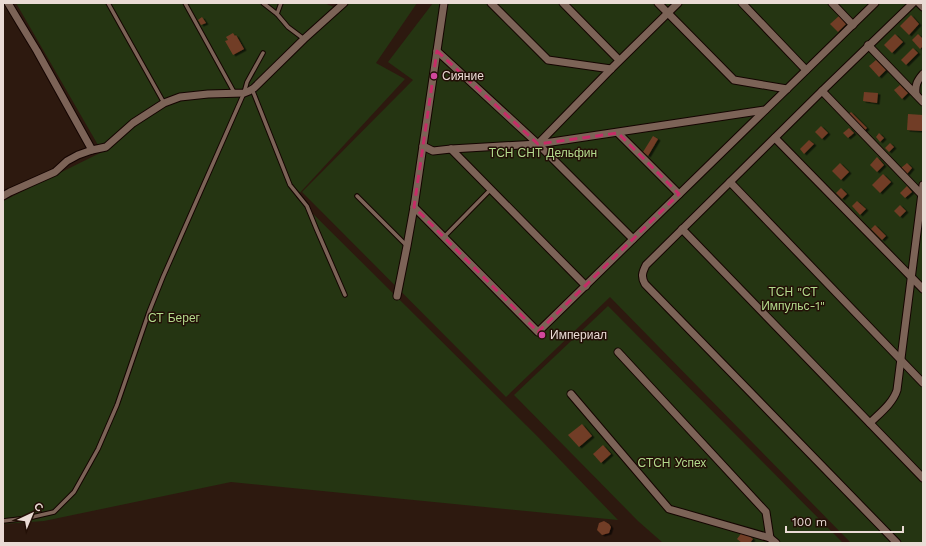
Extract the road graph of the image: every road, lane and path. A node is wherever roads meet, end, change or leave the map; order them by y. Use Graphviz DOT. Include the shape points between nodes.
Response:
graph roads {
  1 [pos="8,3"];
  2 [pos="108,3"];
  3 [pos="184,3"];
  4 [pos="263,3"];
  5 [pos="281,3"];
  6 [pos="344,3"];
  7 [pos="444,3"];
  8 [pos="491,3"];
  9 [pos="563,3"];
  10 [pos="658,3"];
  11 [pos="678,3"];
  12 [pos="742,3"];
  13 [pos="832,3"];
  14 [pos="875,3"];
  15 [pos="913,3"];
  16 [pos="919,3"];
  17 [pos="923,7"];
  18 [pos="668,13"];
  19 [pos="277,14"];
  20 [pos="853,25"];
  21 [pos="304,39"];
  22 [pos="868,45"];
  23 [pos="437,51"];
  24 [pos="263,52"];
  25 [pos="619,60"];
  26 [pos="611,69"];
  27 [pos="806,70"];
  28 [pos="923,74"];
  29 [pos="252,89"];
  30 [pos="787,89"];
  31 [pos="822,91"];
  32 [pos="234,92"];
  33 [pos="244,93"];
  34 [pos="916,94"];
  35 [pos="923,102"];
  36 [pos="164,103"];
  37 [pos="765,110"];
  38 [pos="618,133"];
  39 [pos="775,138"];
  40 [pos="538,144"];
  41 [pos="423,146"];
  42 [pos="451,148"];
  43 [pos="92,150"];
  44 [pos="730,182"];
  45 [pos="923,185"];
  46 [pos="491,189"];
  47 [pos="679,194"];
  48 [pos="3,196"];
  49 [pos="357,196"];
  50 [pos="922,196"];
  51 [pos="414,207"];
  52 [pos="682,229"];
  53 [pos="444,237"];
  54 [pos="633,239"];
  55 [pos="407,246"];
  56 [pos="912,277"];
  57 [pos="586,286"];
  58 [pos="923,289"];
  59 [pos="345,295"];
  60 [pos="397,296"];
  61 [pos="618,352"];
  62 [pos="901,360"];
  63 [pos="923,383"];
  64 [pos="571,394"];
  65 [pos="870,423"];
  66 [pos="923,478"];
  67 [pos="3,521"];
  68 [pos="770,538"];
  69 [pos="776,543"];
  70 [pos="897,543"];
  1 -- 43 [label="street"];
  2 -- 36 [label="lane"];
  3 -- 32 [label="lane"];
  4 -- 19 [label="lane"];
  5 -- 19 [label="lane"];
  6 -- 21 [label="street"];
  7 -- 23 [label="street"];
  8 -- 26 [label="street" via="548,60"];
  9 -- 25 [label="street"];
  10 -- 18 [label="street"];
  11 -- 18 [label="street"];
  12 -- 27 [label="street"];
  13 -- 20 [label="street"];
  14 -- 20 [label="street"];
  15 -- 22 [label="street"];
  16 -- 17 [label="street"];
  18 -- 25 [label="street"];
  18 -- 30 [label="street" via="734,80"];
  19 -- 21 [label="lane" via="288,27"];
  20 -- 27 [label="street"];
  21 -- 29 [label="street"];
  22 -- 31 [label="street"];
  22 -- 34 [label="street"];
  23 -- 40 [label="street"];
  23 -- 41 [label="street"];
  24 -- 33 [label="lane"];
  25 -- 26 [label="street"];
  26 -- 40 [label="street"];
  27 -- 30 [label="street"];
  28 -- 34 [label="street" via="915,86"];
  29 -- 33 [label="street"];
  29 -- 59 [label="lane" via="290,185 307,206"];
  30 -- 37 [label="street"];
  31 -- 39 [label="street"];
  31 -- 50 [label="street"];
  32 -- 33 [label="street"];
  32 -- 36 [label="street" via="180,97"];
  33 -- 67 [label="lane" via="152,305 112,418 74,492 54,512"];
  34 -- 35 [label="street"];
  36 -- 43 [label="street" via="132,123 106,147"];
  37 -- 38 [label="street"];
  37 -- 47 [label="street"];
  38 -- 40 [label="street"];
  38 -- 47 [label="street"];
  39 -- 44 [label="street"];
  39 -- 56 [label="street"];
  40 -- 42 [label="street"];
  40 -- 54 [label="street"];
  41 -- 42 [label="street" via="433,151"];
  41 -- 51 [label="street"];
  42 -- 46 [label="street"];
  43 -- 48 [label="street" via="78,155 55,172"];
  44 -- 52 [label="street"];
  44 -- 62 [label="street"];
  45 -- 50 [label="street"];
  46 -- 53 [label="lane"];
  46 -- 57 [label="street"];
  47 -- 54 [label="street"];
  49 -- 55 [label="lane"];
  50 -- 56 [label="street"];
  51 -- 53 [label="street"];
  51 -- 55 [label="street"];
  52 -- 65 [label="street"];
  52 -- 70 [label="street" via="646,266 642,272 645,284"];
  53 -- 57 [label="street" via="538,332"];
  54 -- 57 [label="street"];
  55 -- 60 [label="street"];
  56 -- 58 [label="street"];
  56 -- 62 [label="street"];
  61 -- 68 [label="street" via="766,512"];
  62 -- 63 [label="street"];
  62 -- 65 [label="street" via="895,395"];
  64 -- 68 [label="street" via="669,509"];
  65 -- 66 [label="street"];
  68 -- 69 [label="street"];
}
